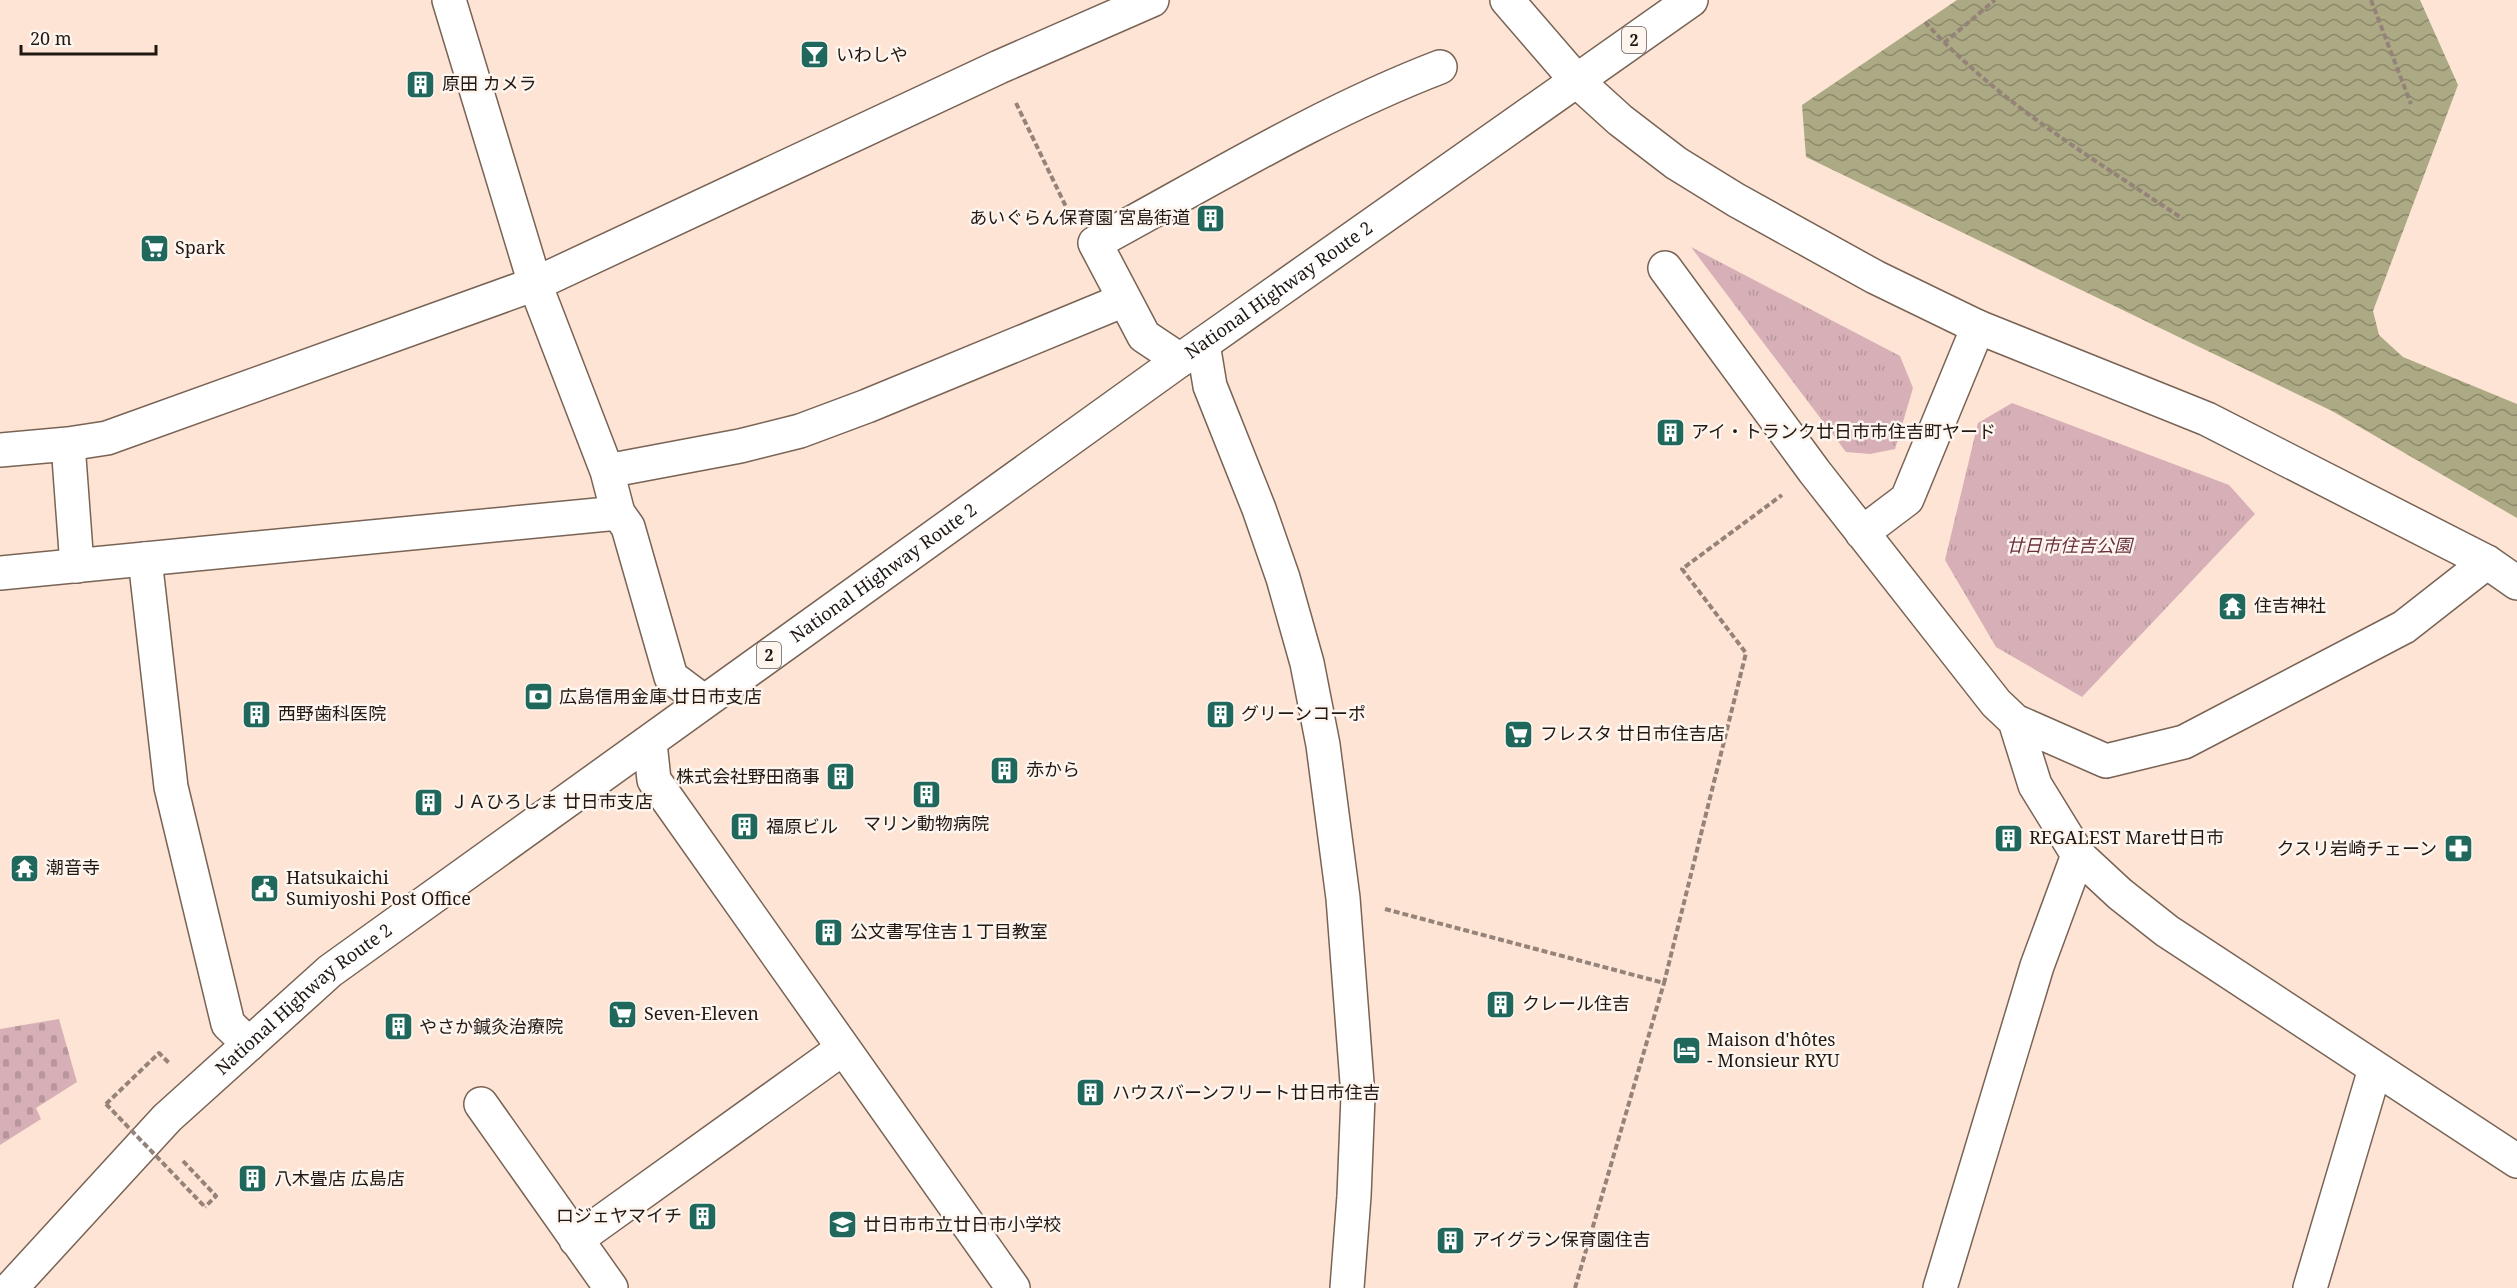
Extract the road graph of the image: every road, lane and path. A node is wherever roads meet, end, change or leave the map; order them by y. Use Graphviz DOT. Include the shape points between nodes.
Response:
graph roads {
  1 [pos="449,0"];
  2 [pos="1152,0"];
  3 [pos="1507,0"];
  4 [pos="1691,0"];
  5 [pos="1995,0"];
  6 [pos="2371,0"];
  7 [pos="1925,22"];
  8 [pos="1944,43"];
  9 [pos="999,67"];
  10 [pos="1440,68"];
  11 [pos="1577,81"];
  12 [pos="2410,104"];
  13 [pos="2183,219"];
  14 [pos="1095,243"];
  15 [pos="1665,268"];
  16 [pos="534,284"];
  17 [pos="1124,300"];
  18 [pos="1978,327"];
  19 [pos="1191,352"];
  20 [pos="68,444"];
  21 [pos="0,450"];
  22 [pos="607,471"];
  23 [pos="1814,471"];
  24 [pos="618,513"];
  25 [pos="1862,533"];
  26 [pos="145,559"];
  27 [pos="2487,562"];
  28 [pos="76,566"];
  29 [pos="0,573"];
  30 [pos="2517,583"];
  31 [pos="703,700"];
  32 [pos="2015,721"];
  33 [pos="650,743"];
  34 [pos="2078,855"];
  35 [pos="1343,898"];
  36 [pos="1664,983"];
  37 [pos="249,1044"];
  38 [pos="842,1049"];
  39 [pos="159,1053"];
  40 [pos="2375,1069"];
  41 [pos="481,1104"];
  42 [pos="181,1159"];
  43 [pos="2517,1161"];
  44 [pos="576,1240"];
  45 [pos="11,1288"];
  46 [pos="610,1288"];
  47 [pos="1013,1288"];
  48 [pos="1347,1288"];
  49 [pos="1575,1288"];
  50 [pos="1940,1288"];
  51 [pos="2310,1288"];
  1 -- 16 [label="main road"];
  2 -- 9 [label="main road"];
  3 -- 11 [label="main road"];
  4 -- 11 [label="main road, National Highway Route 2 / 2"];
  5 -- 8 [label="path"];
  6 -- 12 [label="path"];
  7 -- 8 [label="path"];
  8 -- 13 [label="path" via="2037,121"];
  9 -- 14 [label="path" via="1086,248"];
  9 -- 16 [label="main road"];
  10 -- 14 [label="main road" via="1391,86"];
  11 -- 18 [label="main road" via="1676,163 1726,194 1875,278"];
  11 -- 19 [label="main road, National Highway Route 2 / 2"];
  14 -- 17 [label="main road"];
  15 -- 23 [label="main road"];
  16 -- 20 [label="main road" via="107,438"];
  16 -- 22 [label="main road"];
  17 -- 19 [label="main road" via="1144,336"];
  17 -- 22 [label="main road" via="800,431"];
  18 -- 25 [label="main road" via="1907,499"];
  18 -- 27 [label="main road" via="2207,419"];
  19 -- 31 [label="main road, National Highway Route 2 / 2"];
  19 -- 35 [label="main road" via="1210,386 1259,509 1307,663 1323,745"];
  20 -- 21 [label="main road"];
  20 -- 28 [label="main road"];
  22 -- 24 [label="main road"];
  23 -- 25 [label="main road"];
  23 -- 36 [label="path" via="1682,569 1746,653"];
  24 -- 26 [label="main road"];
  24 -- 31 [label="main road" via="628,527 671,677"];
  25 -- 32 [label="main road" via="1996,703"];
  26 -- 28 [label="main road"];
  26 -- 37 [label="main road" via="171,787 228,1024"];
  27 -- 30 [label="main road"];
  27 -- 32 [label="main road" via="2404,627 2184,742 2106,761"];
  28 -- 29 [label="main road"];
  31 -- 33 [label="main road, National Highway Route 2 / 2"];
  32 -- 34 [label="main road" via="2035,785"];
  33 -- 37 [label="main road, National Highway Route 2 / 2" via="330,971"];
  33 -- 38 [label="main road" via="654,780"];
  34 -- 40 [label="main road" via="2167,931"];
  34 -- 50 [label="main road" via="2037,966"];
  35 -- 36 [label="path"];
  35 -- 48 [label="main road" via="1358,1096"];
  36 -- 49 [label="path"];
  37 -- 45 [label="main road, National Highway Route 2 / 2" via="167,1118"];
  38 -- 44 [label="main road"];
  38 -- 47 [label="main road"];
  39 -- 42 [label="path, bridge" via="106,1104 205,1207 216,1196"];
  40 -- 43 [label="main road"];
  40 -- 51 [label="main road"];
  41 -- 44 [label="main road"];
  44 -- 46 [label="main road"];
}
